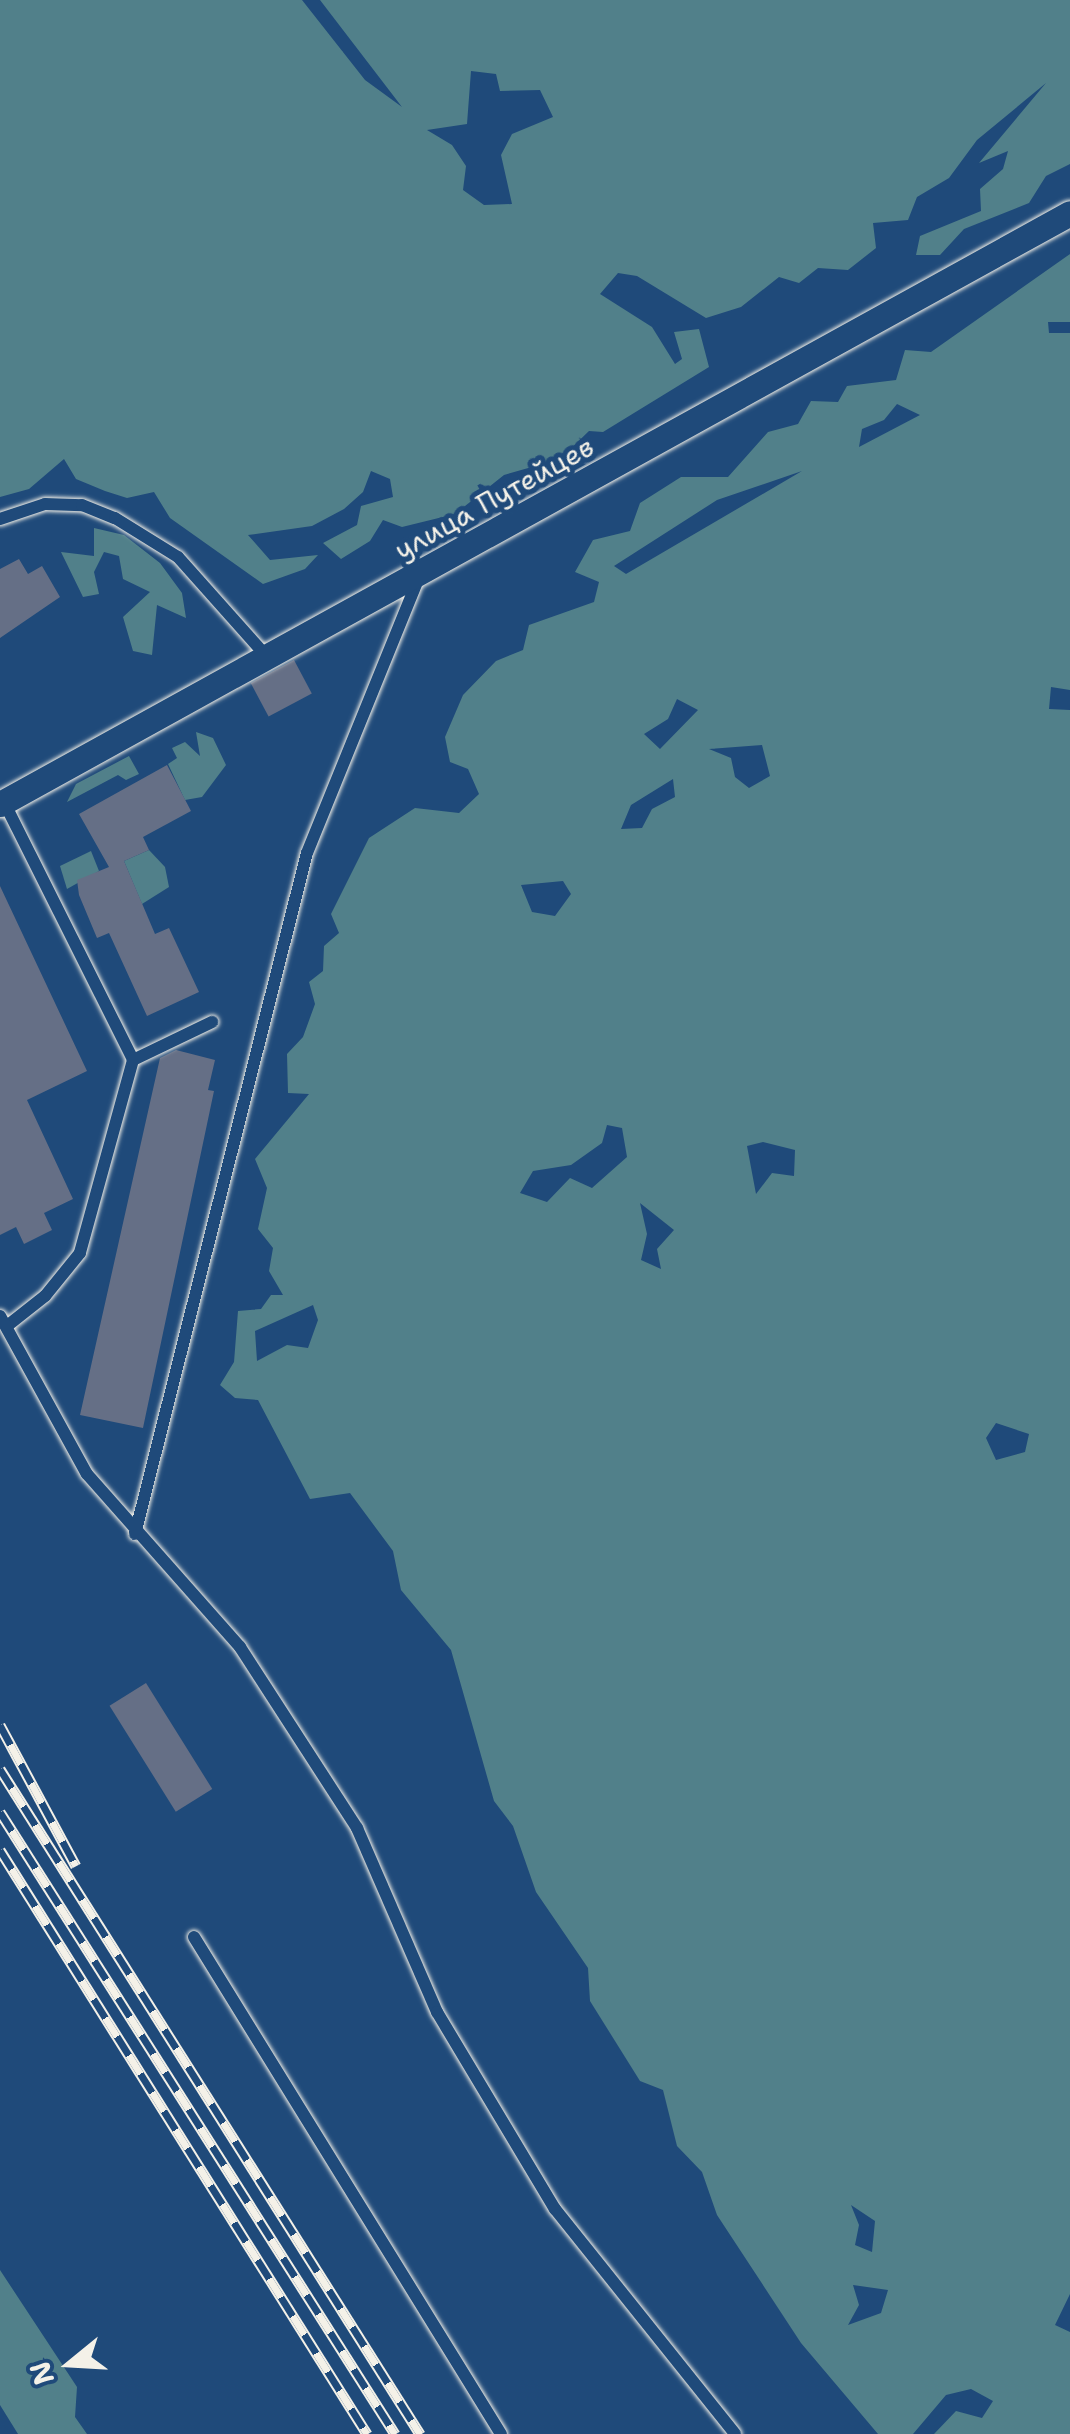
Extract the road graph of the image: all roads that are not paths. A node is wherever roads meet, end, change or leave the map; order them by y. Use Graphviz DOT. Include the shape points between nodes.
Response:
graph roads {
  1 [pos="1070,212"];
  2 [pos="0,518"];
  3 [pos="421,572"];
  4 [pos="268,657"];
  5 [pos="2,803"];
  6 [pos="212,1022"];
  7 [pos="133,1060"];
  8 [pos="4,1321"];
  9 [pos="135,1534"];
  10 [pos="194,1937"];
  11 [pos="501,2434"];
  12 [pos="735,2434"];
  1 -- 3 [label="street, улица Путейцев"];
  2 -- 4 [label="lane" via="45,504 82,506 115,518 178,557"];
  3 -- 4 [label="street, улица Путейцев"];
  3 -- 9 [label="lane" via="306,853"];
  4 -- 5 [label="street, улица Путейцев"];
  5 -- 7 [label="lane"];
  6 -- 7 [label="lane"];
  7 -- 8 [label="lane" via="80,1253 45,1296"];
  8 -- 9 [label="lane" via="86,1474"];
  9 -- 12 [label="lane" via="191,1584 240,1647 356,1828 437,2012 555,2209"];
  10 -- 11 [label="lane"];
}
